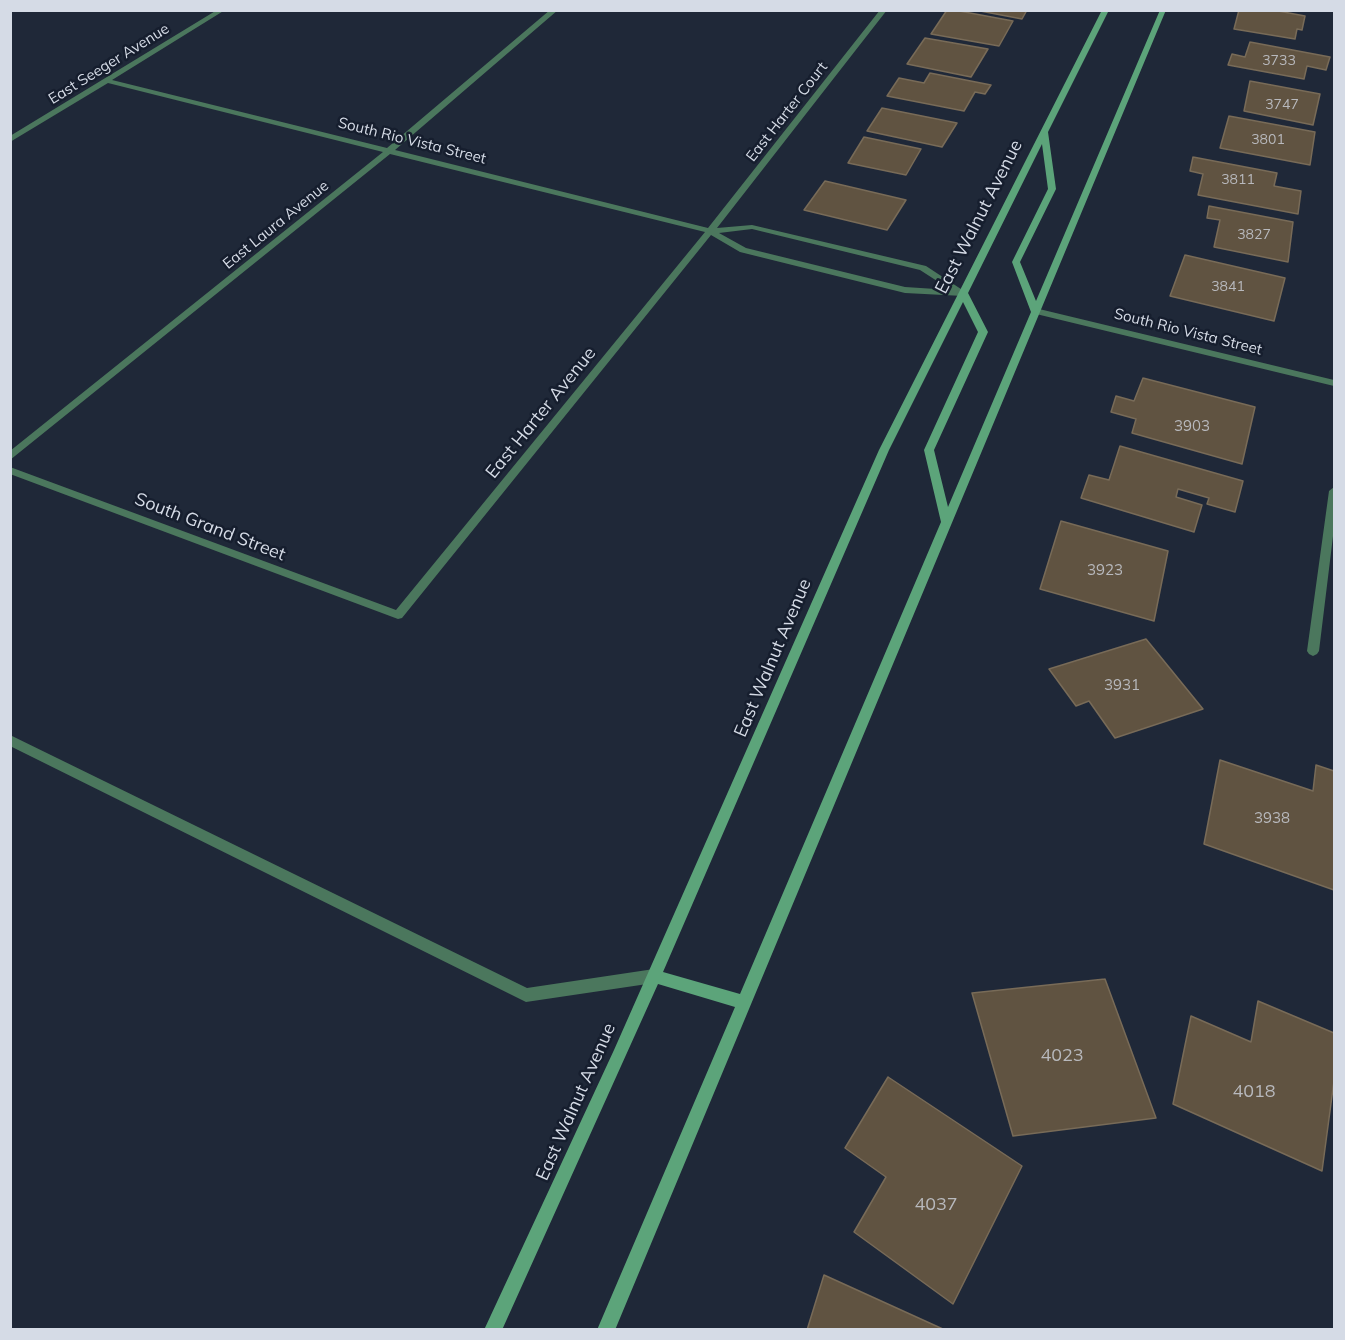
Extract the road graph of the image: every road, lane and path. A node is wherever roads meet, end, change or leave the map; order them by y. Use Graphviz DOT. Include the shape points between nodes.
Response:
graph roads {
  1 [pos="222,10"];
  2 [pos="555,10"];
  3 [pos="884,10"];
  4 [pos="1106,10"];
  5 [pos="1163,10"];
  6 [pos="107,81"];
  7 [pos="1044,131"];
  8 [pos="10,140"];
  9 [pos="389,151"];
  10 [pos="710,231"];
  11 [pos="963,293"];
  12 [pos="1035,311"];
  13 [pos="1335,383"];
  14 [pos="10,457"];
  15 [pos="10,470"];
  16 [pos="1335,491"];
  17 [pos="946,521"];
  18 [pos="398,615"];
  19 [pos="1313,651"];
  20 [pos="10,740"];
  21 [pos="654,976"];
  22 [pos="744,1002"];
  23 [pos="493,1329"];
  24 [pos="606,1329"];
  1 -- 6 [label="street, East Seeger Avenue"];
  2 -- 9 [label="street, East Laura Avenue"];
  3 -- 10 [label="street, East Harter Court"];
  4 -- 7 [label="main road, East Walnut Avenue"];
  5 -- 12 [label="main road"];
  6 -- 8 [label="street, East Seeger Avenue"];
  6 -- 9 [label="street, South Rio Vista Street"];
  7 -- 11 [label="main road, East Walnut Avenue"];
  7 -- 12 [label="main road" via="1052,189 1016,262"];
  9 -- 10 [label="street, South Rio Vista Street"];
  9 -- 14 [label="street, East Laura Avenue"];
  10 -- 11 [label="street, South Rio Vista Street" via="743,250 905,290"];
  10 -- 11 [label="street, South Rio Vista Street" via="752,227 911,265"];
  10 -- 18 [label="street, East Harter Avenue"];
  11 -- 17 [label="main road" via="982,332 929,450"];
  11 -- 21 [label="main road, East Walnut Avenue" via="884,450"];
  12 -- 13 [label="street, South Rio Vista Street"];
  12 -- 17 [label="main road"];
  15 -- 18 [label="street, South Grand Street"];
  16 -- 19 [label="street"];
  17 -- 22 [label="main road"];
  20 -- 21 [label="street" via="526,995"];
  21 -- 22 [label="main road"];
  21 -- 23 [label="main road, East Walnut Avenue"];
  22 -- 24 [label="main road"];
}
